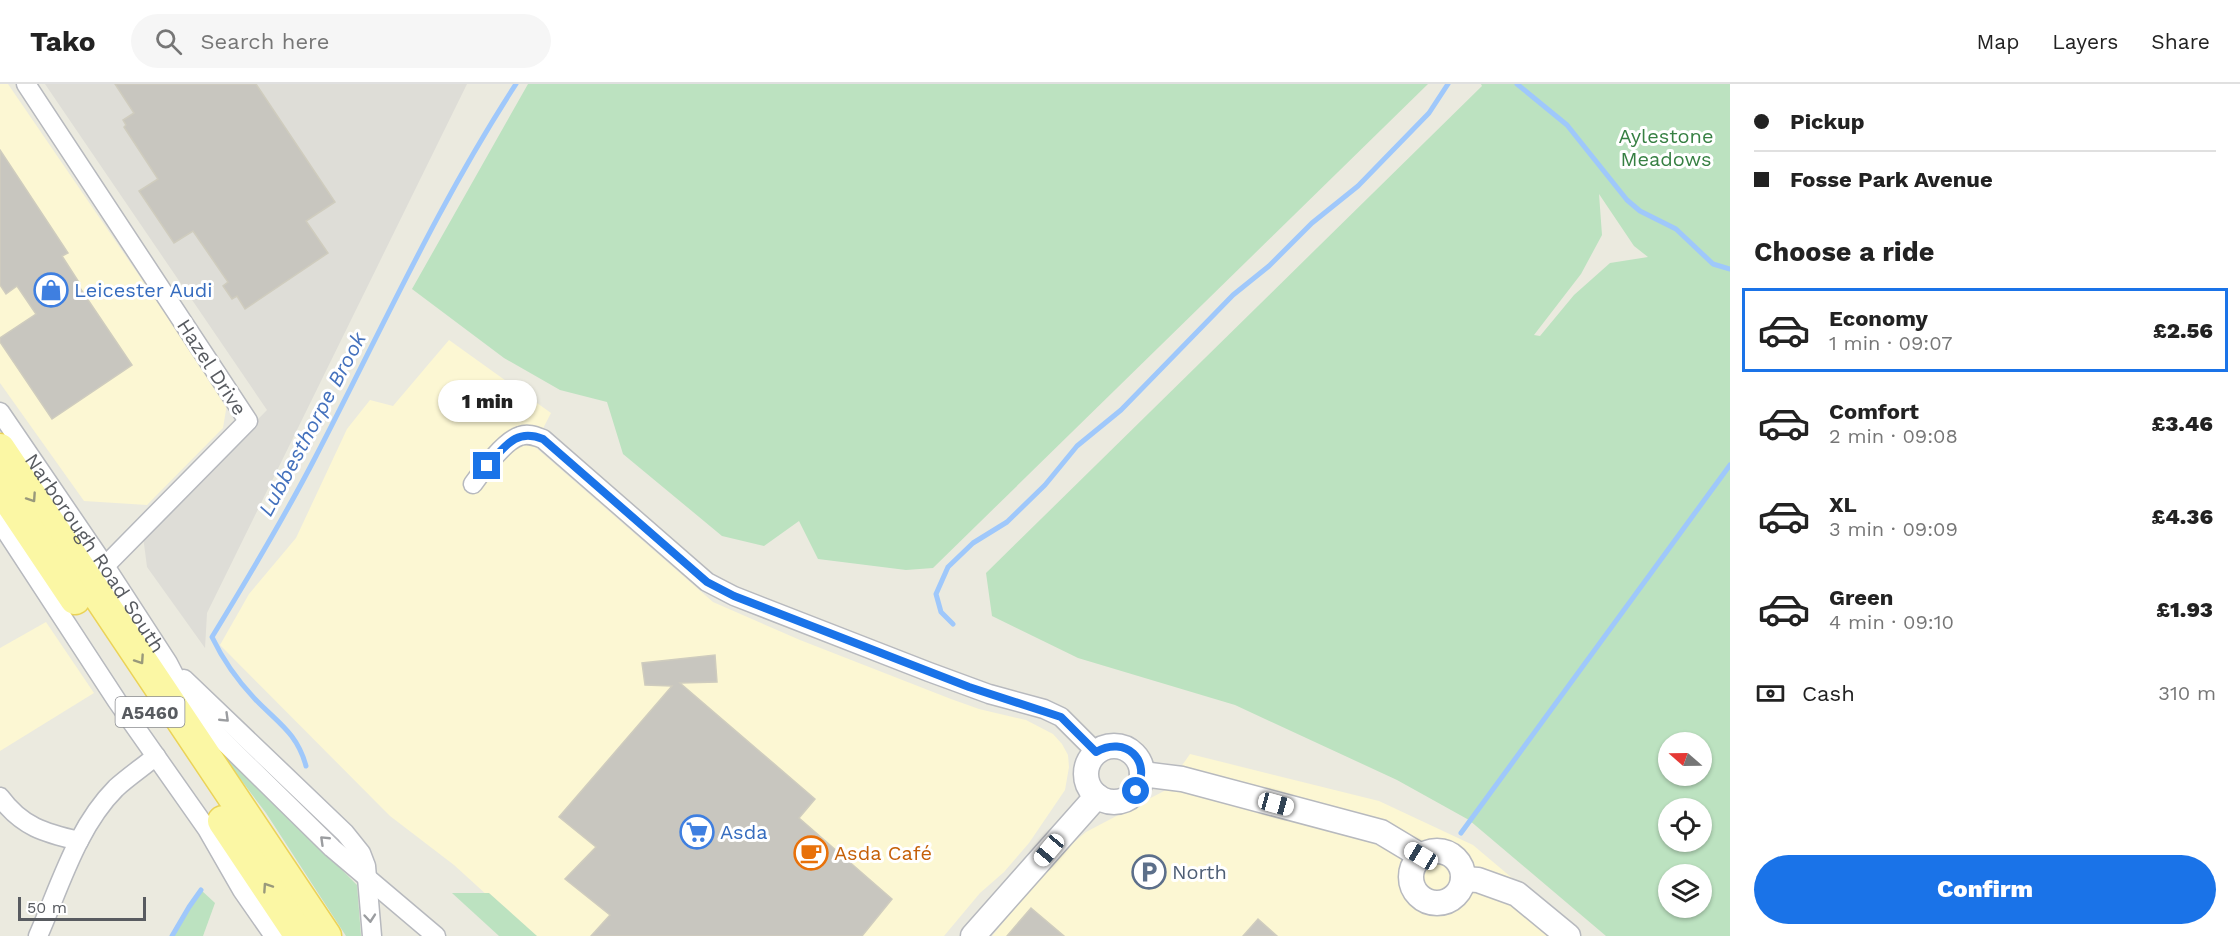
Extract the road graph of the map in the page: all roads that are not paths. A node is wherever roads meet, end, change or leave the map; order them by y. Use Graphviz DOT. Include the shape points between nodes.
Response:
graph roads {
  1 [pos="26,84"];
  2 [pos="0,412"];
  3 [pos="0,449"];
  4 [pos="473,484"];
  5 [pos="0,487"];
  6 [pos="0,522"];
  7 [pos="105,566"];
  8 [pos="1096,752"];
  9 [pos="156,756"];
  10 [pos="1142,774"];
  11 [pos="1097,796"];
  12 [pos="0,797"];
  13 [pos="79,841"];
  14 [pos="1421,856"];
  15 [pos="367,879"];
  16 [pos="1463,879"];
  17 [pos="242,890"];
  18 [pos="38,936"];
  19 [pos="259,936"];
  20 [pos="274,936"];
  21 [pos="300,936"];
  22 [pos="326,936"];
  23 [pos="372,936"];
  24 [pos="436,936"];
  25 [pos="973,936"];
  26 [pos="1568,936"];
  1 -- 7 [label="street, Hazel Drive" via="248,421"];
  2 -- 7 [label="street, Narborough Road South"];
  3 -- 22 [label="main road, Narborough Road South / A5460, one-way"];
  4 -- 8 [label="street" via="512,440 531,434 543,439 707,582 918,668 1061,717"];
  21 -- 5 [label="main road, A5460, one-way"];
  6 -- 9 [label="street"];
  7 -- 15 [label="street, Narborough Road South" via="183,692 211,729"];
  8 -- 10 [label="street" via="1113,746 1130,751 1137,757"];
  8 -- 11 [label="street" via="1086,774"];
  9 -- 13 [label="street" via="117,788"];
  9 -- 17 [label="street" via="207,829"];
  10 -- 11 [label="street" via="1141,783 1130,797 1113,802"];
  10 -- 14 [label="street" via="1182,779 1382,832"];
  11 -- 25 [label="street"];
  12 -- 13 [label="street" via="8,808 37,829"];
  13 -- 18 [label="street"];
  14 -- 16 [label="street" via="1445,852 1459,862"];
  14 -- 16 [label="street" via="1411,877 1421,898 1436,903 1451,899"];
  15 -- 23 [label="street, one-way"];
  15 -- 24 [label="street, Narborough Road South"];
  16 -- 26 [label="street" via="1478,880 1517,894"];
  17 -- 19 [label="street"];
  17 -- 20 [label="street"];
}
